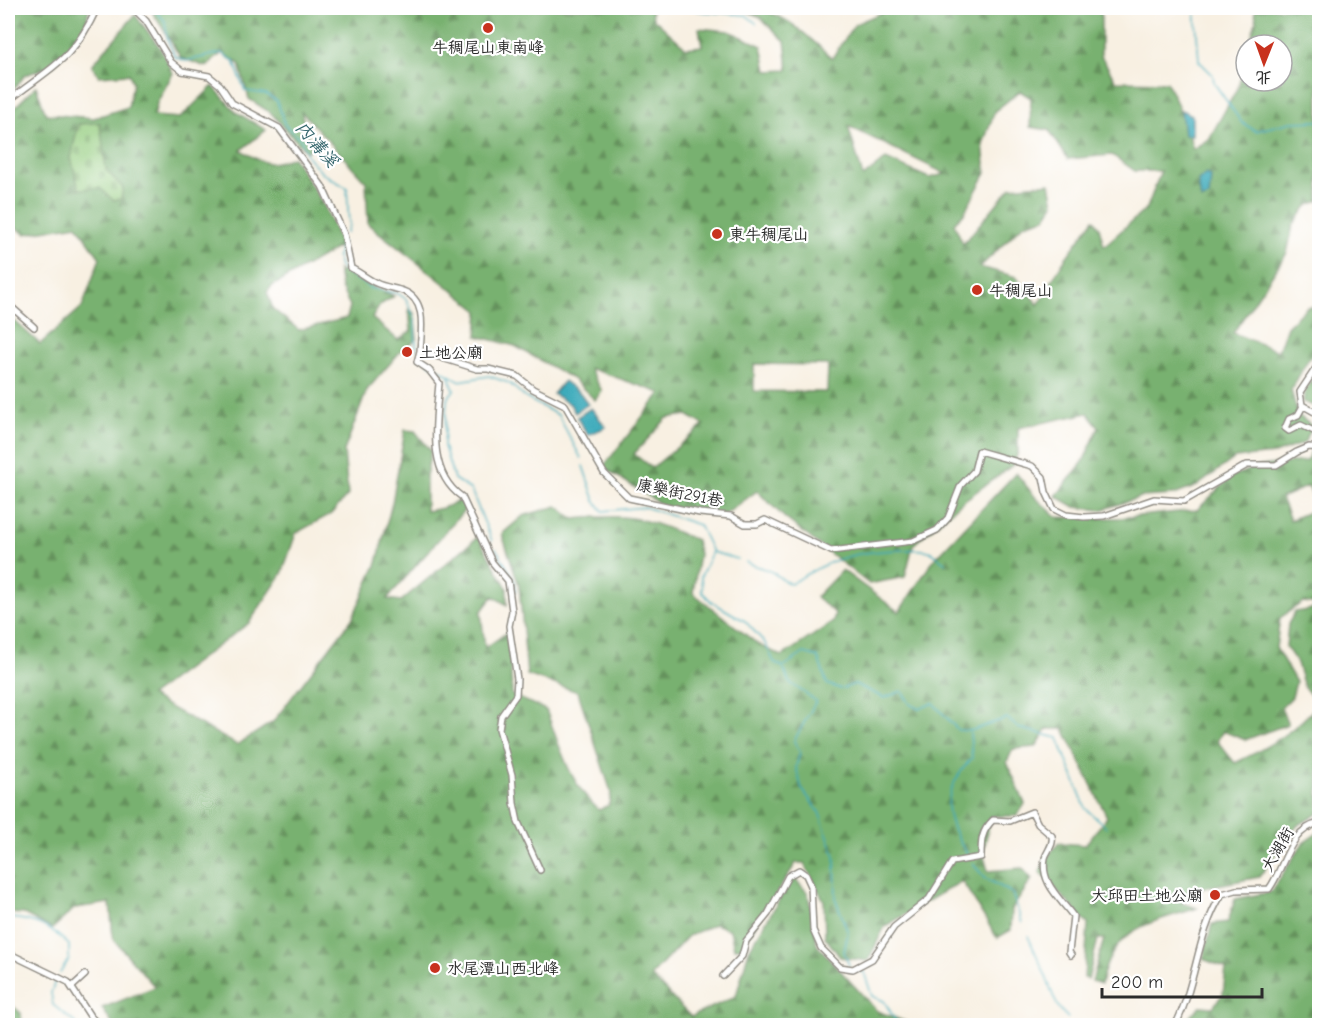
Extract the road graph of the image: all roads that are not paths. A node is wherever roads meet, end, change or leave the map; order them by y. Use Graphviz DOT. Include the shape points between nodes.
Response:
graph roads {
  1 [pos="97,8"];
  2 [pos="133,8"];
  3 [pos="8,101"];
  4 [pos="8,304"];
  5 [pos="34,327"];
  6 [pos="420,351"];
  7 [pos="1320,362"];
  8 [pos="1303,406"];
  9 [pos="1320,415"];
  10 [pos="1320,434"];
  11 [pos="1320,448"];
  12 [pos="1320,823"];
  13 [pos="540,870"];
  14 [pos="8,953"];
  15 [pos="1071,955"];
  16 [pos="85,975"];
  17 [pos="723,976"];
  18 [pos="73,986"];
  19 [pos="100,1026"];
  20 [pos="1175,1026"];
  1 -- 3 [label="street" via="67,57"];
  2 -- 6 [label="street" via="146,21 171,62 182,71 209,76 231,103 279,128 322,186 344,234 351,268 414,299 423,326"];
  4 -- 5 [label="street"];
  6 -- 11 [label="street, 康樂街291巷" via="477,369 517,376 565,405 604,473 629,498 731,516 745,524 765,520 831,551 913,541 937,530 954,507 961,485 974,471 979,451 1032,466 1043,477 1054,509 1084,517 1104,516 1154,500 1184,501 1247,465 1276,465 1309,447"];
  6 -- 13 [label="street" via="417,362 439,383 435,441 444,478 462,497 492,562 508,581 512,611 509,626 517,680 516,695 501,716 499,729 512,775 519,822"];
  7 -- 8 [label="street" via="1300,392"];
  8 -- 9 [label="street"];
  8 -- 10 [label="street" via="1285,428 1289,431 1301,425"];
  12 -- 20 [label="street, 大湖街" via="1304,829 1297,837 1269,889 1222,894 1208,918 1187,1002"];
  14 -- 18 [label="street"];
  15 -- 17 [label="street" via="1073,916 1047,883 1046,857 1052,836 1038,824 1032,812 1010,821 993,820 981,838 981,857 952,862 929,899 894,927 872,959 852,969 840,967 822,948 813,930 810,886 799,870 788,876 768,914 746,940 742,956"];
  16 -- 18 [label="street"];
  18 -- 19 [label="street"];
}
